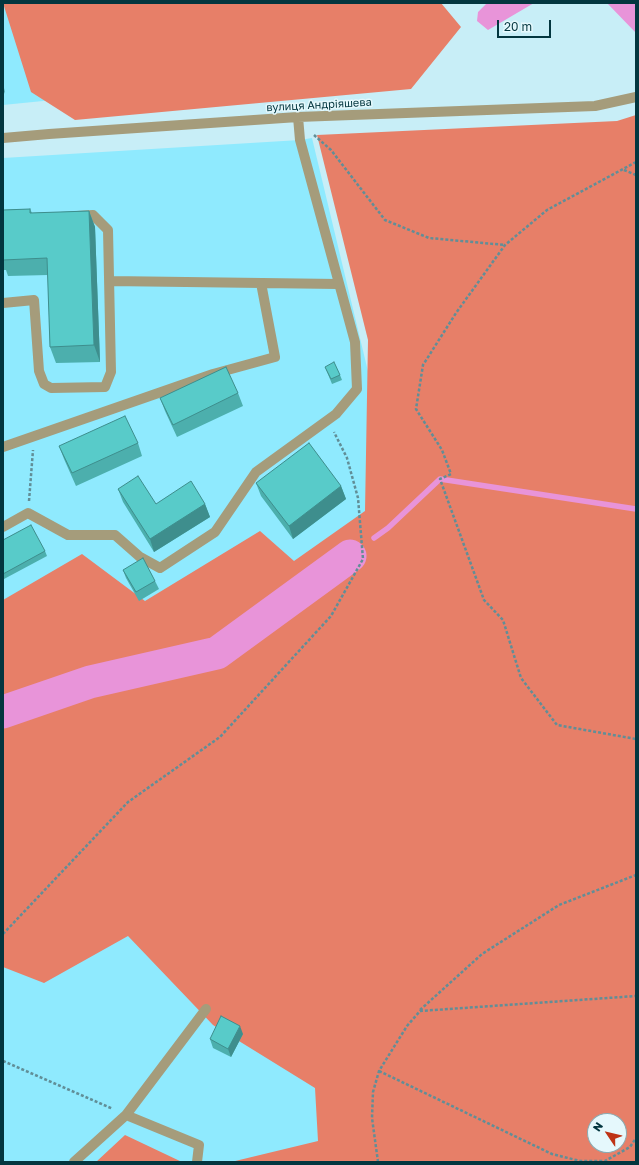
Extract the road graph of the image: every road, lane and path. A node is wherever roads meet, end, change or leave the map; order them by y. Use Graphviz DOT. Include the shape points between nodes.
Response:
graph roads {
  1 [pos="636,97"];
  2 [pos="298,117"];
  3 [pos="300,134"];
  4 [pos="3,138"];
  5 [pos="636,162"];
  6 [pos="624,170"];
  7 [pos="636,175"];
  8 [pos="63,216"];
  9 [pos="505,245"];
  10 [pos="110,281"];
  11 [pos="261,283"];
  12 [pos="338,284"];
  13 [pos="3,302"];
  14 [pos="328,420"];
  15 [pos="35,435"];
  16 [pos="3,447"];
  17 [pos="28,513"];
  18 [pos="3,527"];
  19 [pos="636,739"];
  20 [pos="636,876"];
  21 [pos="3,934"];
  22 [pos="636,996"];
  23 [pos="206,1009"];
  24 [pos="420,1010"];
  25 [pos="3,1061"];
  26 [pos="379,1071"];
  27 [pos="126,1115"];
  28 [pos="636,1138"];
  29 [pos="605,1161"];
  30 [pos="74,1162"];
  31 [pos="197,1162"];
  32 [pos="378,1162"];
  1 -- 2 [label="street, вулиця Андріяшева" via="595,106"];
  2 -- 3 [label="street"];
  2 -- 4 [label="street, вулиця Андріяшева"];
  3 -- 9 [label="path" via="313,134 331,150 385,220 429,238"];
  3 -- 12 [label="street"];
  5 -- 6 [label="path"];
  6 -- 7 [label="path"];
  6 -- 9 [label="path" via="546,210"];
  8 -- 10 [label="street" via="93,215 108,230"];
  9 -- 19 [label="path" via="456,313 423,365 416,409 442,450 451,474 440,479 484,600 503,620 521,678 557,725"];
  10 -- 11 [label="street"];
  10 -- 13 [label="street" via="111,372 105,387 51,388 44,384 39,370 34,300"];
  11 -- 12 [label="street"];
  11 -- 15 [label="street" via="275,358 213,374"];
  12 -- 14 [label="street" via="355,342 357,389"];
  14 -- 17 [label="street" via="256,472 215,532 160,568 140,557 116,535 68,535"];
  14 -- 21 [label="path" via="347,458 358,498 363,559 331,616 220,737 128,802"];
  15 -- 16 [label="street"];
  15 -- 17 [label="path"];
  17 -- 18 [label="street"];
  20 -- 24 [label="path" via="559,905 482,954"];
  22 -- 24 [label="path"];
  23 -- 27 [label="street"];
  24 -- 26 [label="path"];
  25 -- 27 [label="path"];
  26 -- 29 [label="path" via="552,1154 580,1161"];
  26 -- 32 [label="path" via="373,1092 372,1118"];
  27 -- 30 [label="street"];
  27 -- 31 [label="street" via="199,1145"];
  28 -- 29 [label="path" via="630,1147"];
}
